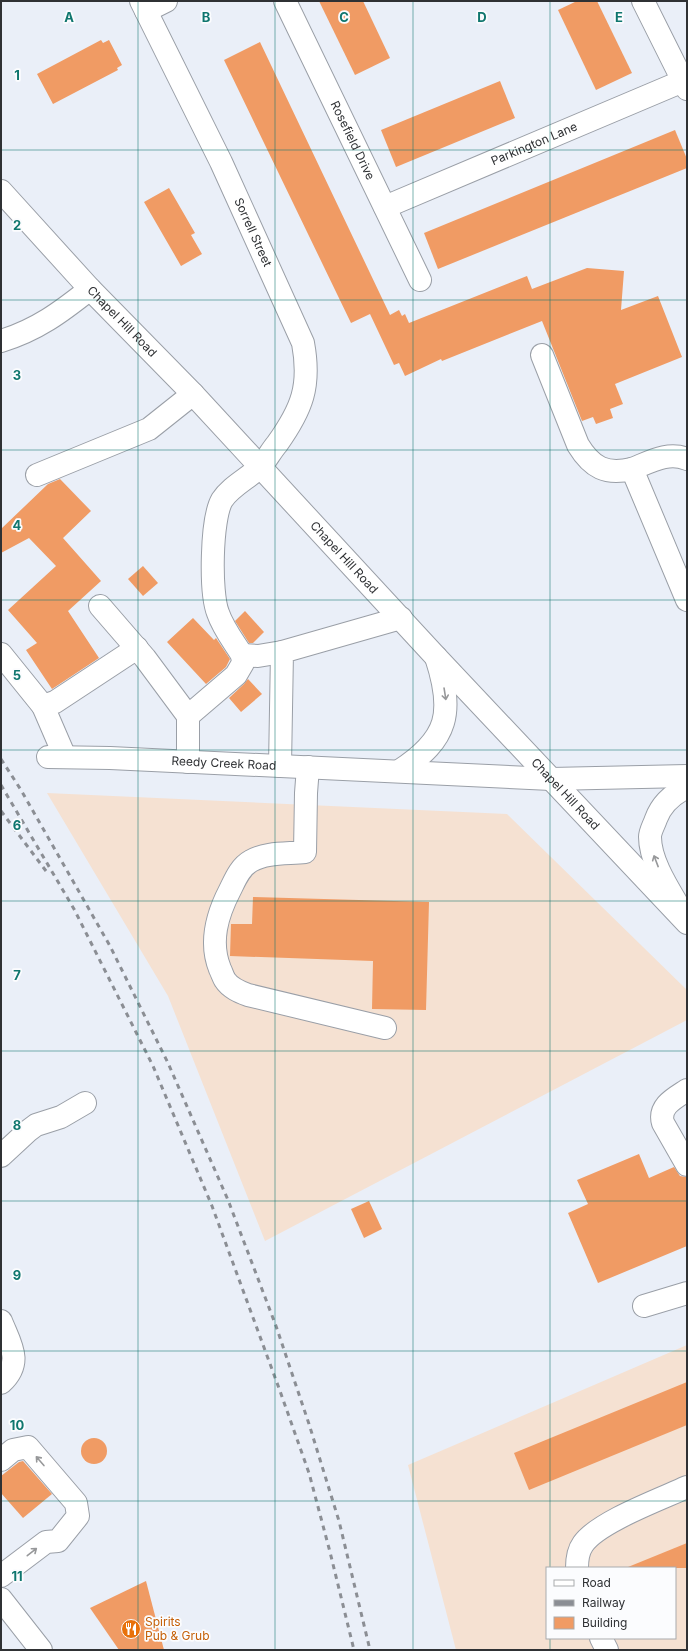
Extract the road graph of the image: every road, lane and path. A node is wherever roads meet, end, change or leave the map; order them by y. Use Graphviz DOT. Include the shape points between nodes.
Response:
graph roads {
  1 [pos="166,1"];
  2 [pos="285,1"];
  3 [pos="643,1"];
  4 [pos="144,6"];
  5 [pos="685,85"];
  6 [pos="1,191"];
  7 [pos="385,207"];
  8 [pos="420,280"];
  9 [pos="90,289"];
  10 [pos="1,341"];
  11 [pos="542,355"];
  12 [pos="193,394"];
  13 [pos="687,459"];
  14 [pos="260,466"];
  15 [pos="632,469"];
  16 [pos="37,475"];
  17 [pos="687,600"];
  18 [pos="100,606"];
  19 [pos="401,618"];
  20 [pos="137,648"];
  21 [pos="282,652"];
  22 [pos="1,654"];
  23 [pos="242,656"];
  24 [pos="436,657"];
  25 [pos="43,706"];
  26 [pos="188,716"];
  27 [pos="188,762"];
  28 [pos="280,766"];
  29 [pos="308,767"];
  30 [pos="399,772"];
  31 [pos="687,776"];
  32 [pos="551,779"];
  33 [pos="687,787"];
  34 [pos="687,922"];
  35 [pos="385,1028"];
  36 [pos="687,1090"];
  37 [pos="85,1103"];
  38 [pos="1,1156"];
  39 [pos="687,1165"];
  40 [pos="687,1293"];
  41 [pos="644,1306"];
  42 [pos="1,1321"];
  43 [pos="1,1383"];
  44 [pos="1,1460"];
  45 [pos="687,1487"];
  46 [pos="577,1567"];
  47 [pos="1,1576"];
  48 [pos="1,1599"];
  49 [pos="602,1639"];
  50 [pos="41,1650"];
  51 [pos="607,1650"];
  1 -- 4 [label="street"];
  2 -- 7 [label="street, Rosefield Drive"];
  3 -- 5 [label="street"];
  4 -- 14 [label="street, Sorrell Street" via="221,162 303,343 307,372 298,410 290,426"];
  5 -- 7 [label="street, Parkington Lane"];
  6 -- 9 [label="street, Chapel Hill Road"];
  7 -- 8 [label="street, Rosefield Drive"];
  9 -- 10 [label="street" via="51,319"];
  9 -- 12 [label="street, Chapel Hill Road"];
  11 -- 15 [label="street" via="578,445 585,456 595,465 610,471"];
  12 -- 14 [label="street, Chapel Hill Road"];
  12 -- 16 [label="street" via="149,429"];
  13 -- 15 [label="street" via="680,456 662,457"];
  14 -- 19 [label="street, Chapel Hill Road"];
  14 -- 23 [label="street, Sorrell Street" via="223,498 215,523 214,600 218,614"];
  15 -- 17 [label="street"];
  18 -- 20 [label="street"];
  19 -- 21 [label="street"];
  19 -- 24 [label="street, Chapel Hill Road"];
  20 -- 25 [label="street" via="55,702"];
  20 -- 26 [label="street"];
  21 -- 23 [label="street"];
  21 -- 28 [label="street"];
  22 -- 25 [label="street"];
  23 -- 26 [label="street" via="243,663 236,675"];
  24 -- 30 [label="street, one-way" via="443,678 446,702 442,727 433,742 416,760"];
  24 -- 32 [label="street, Chapel Hill Road"];
  25 -- 27 [label="street, Reedy Creek Road" via="57,757"];
  26 -- 27 [label="street"];
  27 -- 28 [label="street, Reedy Creek Road"];
  28 -- 29 [label="street, Reedy Creek Road"];
  29 -- 30 [label="street, Reedy Creek Road"];
  29 -- 35 [label="street" via="305,852 264,856 250,861 240,871 227,896 216,927 214,946 217,961 225,981 235,990"];
  30 -- 32 [label="street, Reedy Creek Road"];
  31 -- 32 [label="street, Reedy Creek Road"];
  32 -- 34 [label="street, Chapel Hill Road"];
  34 -- 33 [label="street, one-way" via="662,876 650,836 665,803"];
  36 -- 39 [label="street" via="669,1102 660,1115"];
  37 -- 38 [label="street" via="28,1131"];
  40 -- 41 [label="street"];
  42 -- 43 [label="street" via="14,1354 12,1370"];
  47 -- 44 [label="street, one-way" via="46,1542 58,1540 78,1516 76,1503 28,1447 13,1450"];
  45 -- 46 [label="street" via="595,1532 582,1545"];
  48 -- 50 [label="street"];
  49 -- 51 [label="street"];
}
